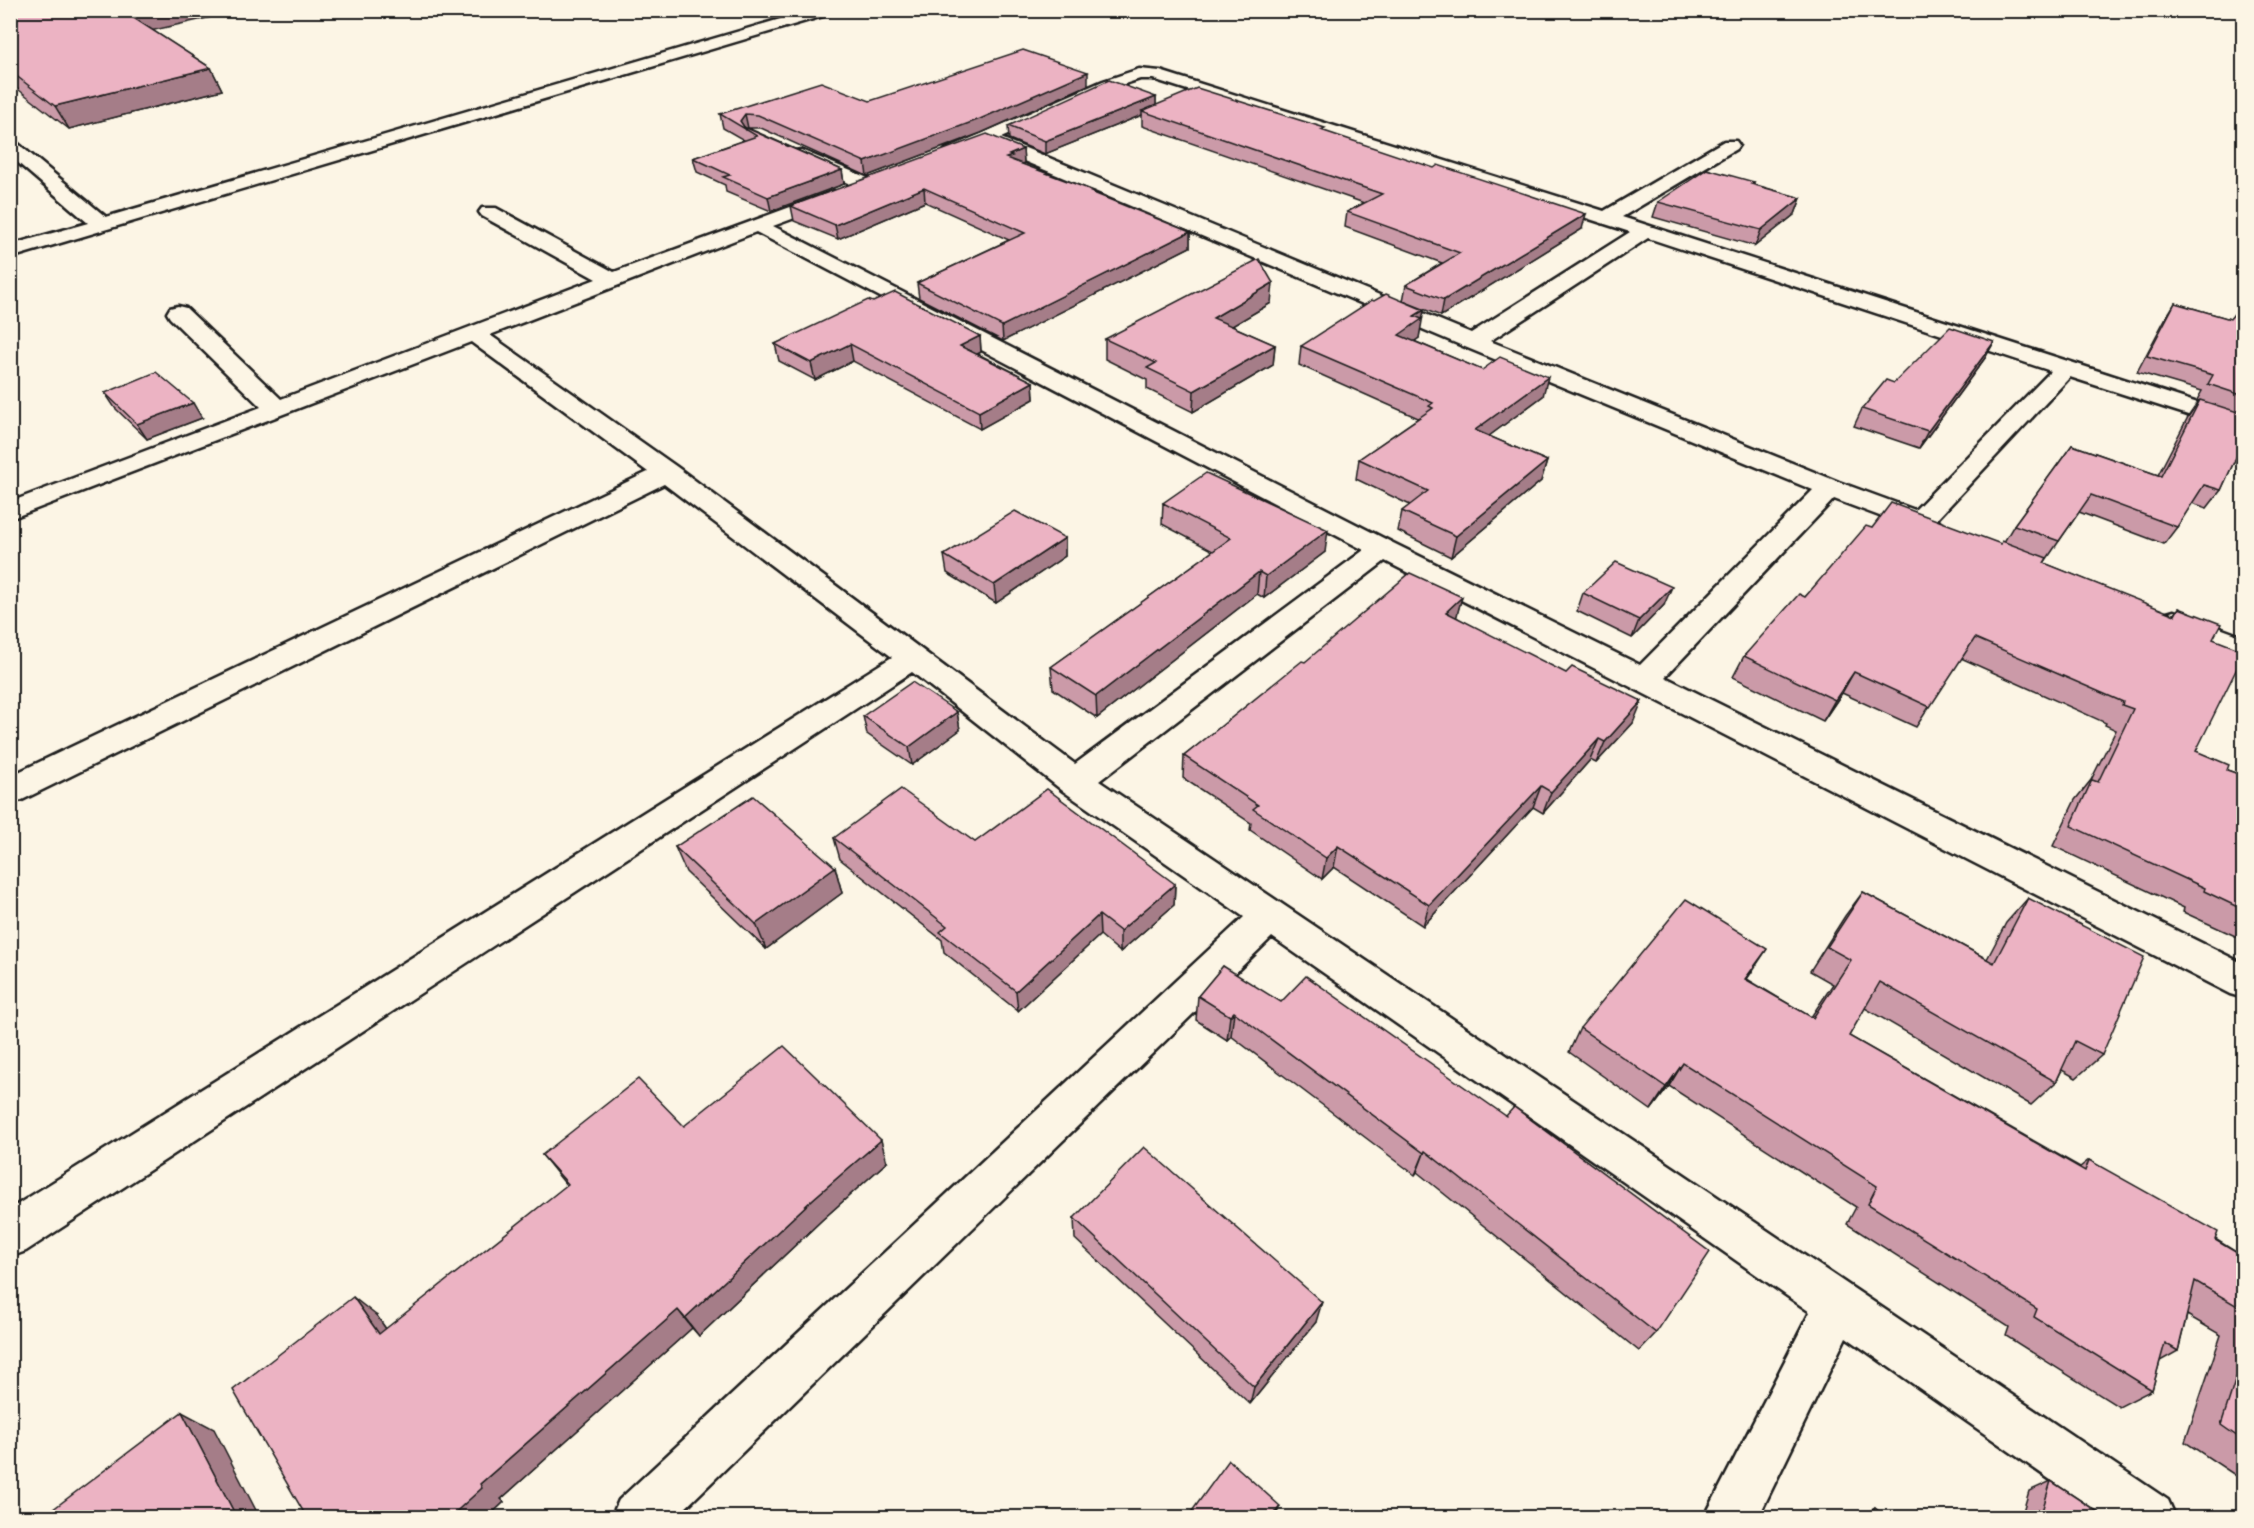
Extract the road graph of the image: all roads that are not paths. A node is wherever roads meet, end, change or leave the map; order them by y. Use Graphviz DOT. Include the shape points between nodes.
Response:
graph roads {
  1 [pos="828,10"];
  2 [pos="988,139"];
  3 [pos="1730,145"];
  4 [pos="10,146"];
  5 [pos="785,148"];
  6 [pos="934,160"];
  7 [pos="890,177"];
  8 [pos="868,185"];
  9 [pos="489,212"];
  10 [pos="1607,218"];
  11 [pos="103,225"];
  12 [pos="757,225"];
  13 [pos="1646,231"];
  14 [pos="10,252"];
  15 [pos="614,281"];
  16 [pos="178,313"];
  17 [pos="473,333"];
  18 [pos="1473,342"];
  19 [pos="2067,367"];
  20 [pos="277,409"];
  21 [pos="2244,426"];
  22 [pos="668,472"];
  23 [pos="1830,488"];
  24 [pos="10,511"];
  25 [pos="1383,549"];
  26 [pos="2154,613"];
  27 [pos="2244,648"];
  28 [pos="914,657"];
  29 [pos="1645,679"];
  30 [pos="1075,782"];
  31 [pos="10,791"];
  32 [pos="1271,915"];
  33 [pos="2244,982"];
  34 [pos="10,1235"];
  35 [pos="1838,1304"];
  36 [pos="637,1518"];
  37 [pos="1730,1518"];
  38 [pos="2150,1518"];
  1 -- 11 [label="street"];
  2 -- 6 [label="street"];
  2 -- 10 [label="street" via="1109,84 1139,74 1154,74"];
  2 -- 18 [label="street"];
  3 -- 10 [label="street"];
  4 -- 11 [label="street"];
  5 -- 8 [label="street"];
  7 -- 8 [label="street"];
  8 -- 12 [label="street"];
  9 -- 15 [label="street"];
  10 -- 13 [label="street"];
  11 -- 14 [label="street"];
  12 -- 15 [label="street"];
  12 -- 25 [label="street"];
  13 -- 18 [label="street"];
  13 -- 19 [label="street"];
  15 -- 17 [label="street"];
  16 -- 20 [label="street"];
  17 -- 20 [label="street"];
  17 -- 22 [label="street"];
  18 -- 23 [label="street"];
  19 -- 21 [label="street"];
  19 -- 23 [label="street" via="1931,526"];
  20 -- 24 [label="street"];
  22 -- 28 [label="street"];
  22 -- 31 [label="street"];
  23 -- 29 [label="street"];
  25 -- 29 [label="street"];
  25 -- 30 [label="street"];
  26 -- 27 [label="street"];
  28 -- 30 [label="street"];
  28 -- 34 [label="street"];
  29 -- 33 [label="street"];
  30 -- 32 [label="street"];
  32 -- 35 [label="street"];
  32 -- 36 [label="street"];
  35 -- 37 [label="street"];
  35 -- 38 [label="street"];
}
